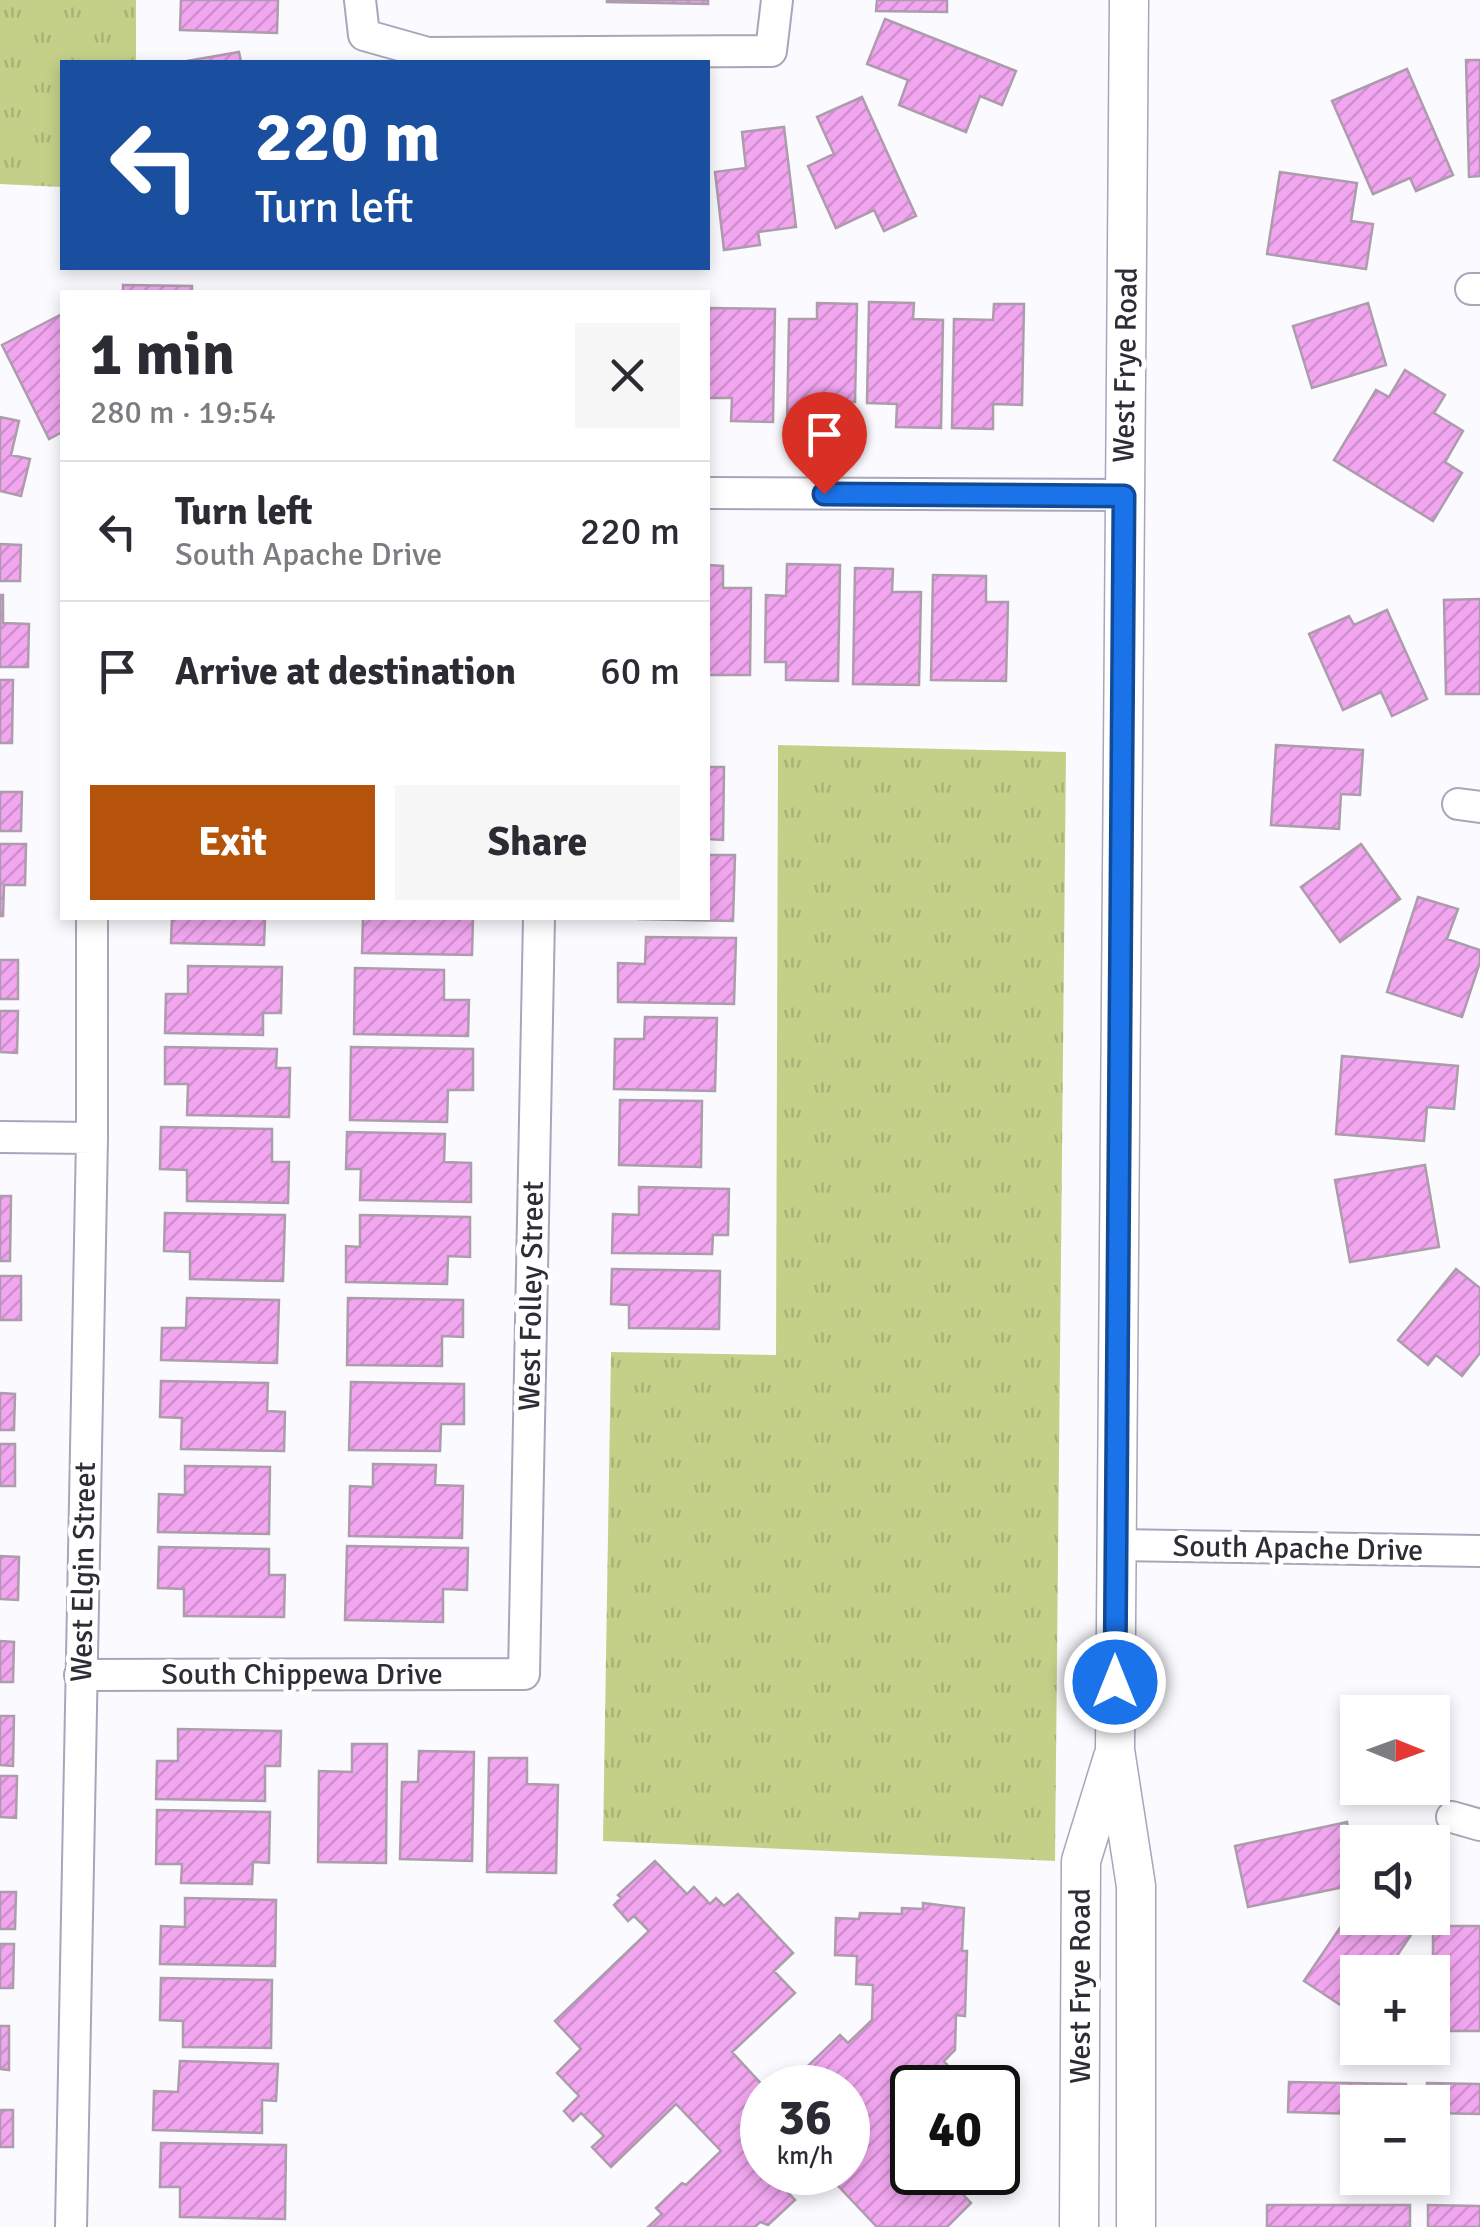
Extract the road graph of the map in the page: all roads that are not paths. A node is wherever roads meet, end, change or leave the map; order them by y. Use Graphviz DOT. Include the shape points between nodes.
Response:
graph roads {
  1 [pos="360,0"];
  2 [pos="777,0"];
  3 [pos="1129,0"];
  4 [pos="710,493"];
  5 [pos="1124,496"];
  6 [pos="92,920"];
  7 [pos="539,920"];
  8 [pos="0,1137"];
  9 [pos="92,1138"];
  10 [pos="1116,1545"];
  11 [pos="1480,1551"];
  12 [pos="524,1674"];
  13 [pos="80,1675"];
  14 [pos="1115,1750"];
  15 [pos="71,2227"];
  16 [pos="1078,2227"];
  17 [pos="1136,2227"];
  1 -- 2 [label="street" via="364,35 428,53 771,51"];
  3 -- 5 [label="street, West Frye Road"];
  4 -- 5 [label="street"];
  5 -- 10 [label="street, West Frye Road"];
  6 -- 9 [label="street, West Elgin Street"];
  7 -- 12 [label="street, West Folley Street"];
  8 -- 9 [label="street"];
  9 -- 13 [label="street, West Elgin Street"];
  10 -- 11 [label="street, South Apache Drive"];
  10 -- 14 [label="street, West Frye Road"];
  12 -- 13 [label="street, South Chippewa Drive"];
  13 -- 15 [label="street, West Elgin Street"];
  14 -- 16 [label="street, West Frye Road" via="1081,1860"];
  14 -- 17 [label="street, West Frye Road" via="1136,1886"];
}
